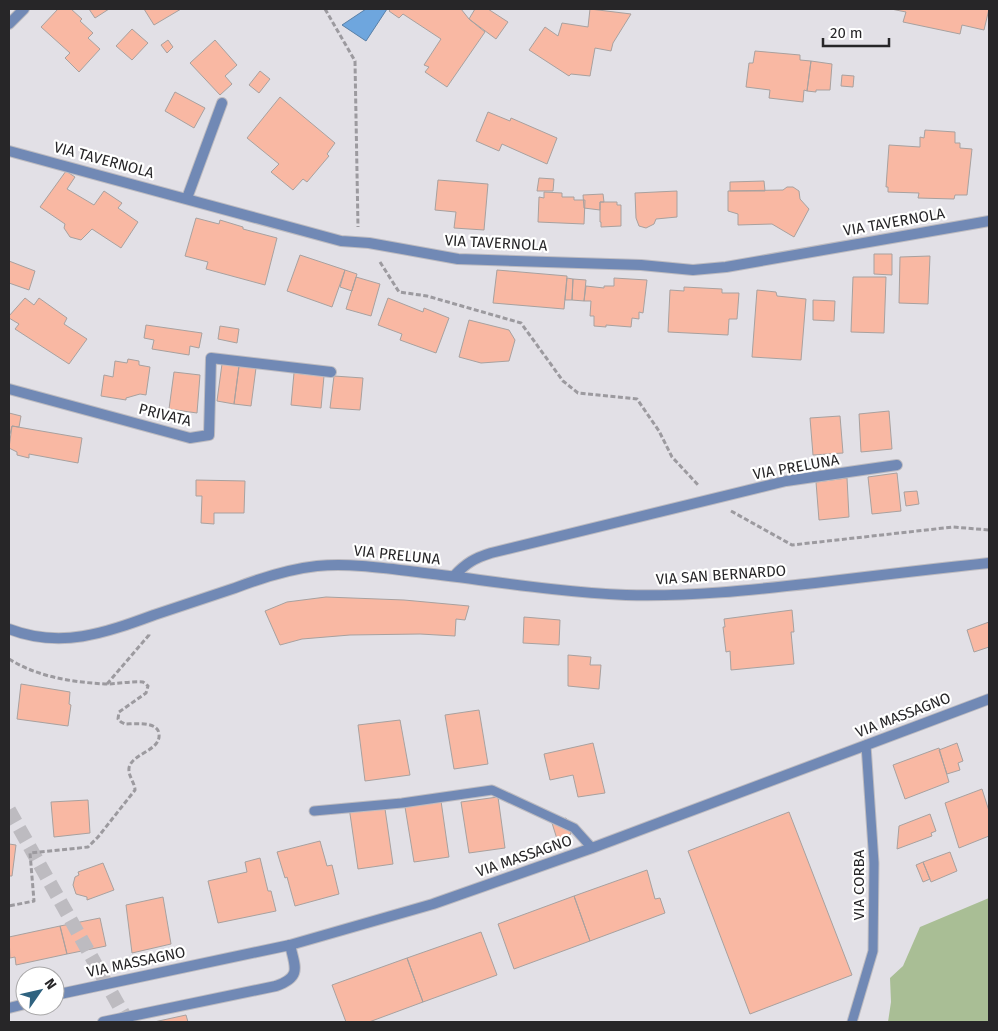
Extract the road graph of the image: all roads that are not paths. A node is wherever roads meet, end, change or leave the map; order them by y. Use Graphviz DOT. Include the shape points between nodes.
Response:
graph roads {
  1 [pos="24,9"];
  2 [pos="9,24"];
  3 [pos="222,102"];
  4 [pos="9,151"];
  5 [pos="187,198"];
  6 [pos="989,221"];
  7 [pos="331,372"];
  8 [pos="9,389"];
  9 [pos="897,465"];
  10 [pos="989,563"];
  11 [pos="454,576"];
  12 [pos="9,629"];
  13 [pos="989,699"];
  14 [pos="866,745"];
  15 [pos="314,811"];
  16 [pos="592,848"];
  17 [pos="290,945"];
  18 [pos="65,993"];
  19 [pos="103,1022"];
  20 [pos="852,1022"];
  1 -- 2 [label="street"];
  3 -- 5 [label="street"];
  4 -- 5 [label="street, VIA TAVERNOLA"];
  5 -- 6 [label="street, VIA TAVERNOLA" via="342,241 369,242 458,259 641,265 693,270"];
  7 -- 8 [label="street, PRIVATA" via="211,358 209,435 190,438"];
  9 -- 11 [label="street, VIA PRELUNA" via="786,481 492,553 464,565"];
  10 -- 11 [label="street, VIA SAN BERNARDO" via="770,588 668,595 572,591"];
  11 -- 12 [label="street, VIA PRELUNA" via="345,565 316,566 261,578 102,633 69,639 33,636"];
  13 -- 14 [label="street, VIA MASSAGNO"];
  14 -- 16 [label="street, VIA MASSAGNO"];
  14 -- 20 [label="lane, VIA CORBA" via="874,863 872,951"];
  15 -- 16 [label="lane" via="492,790 574,828"];
  16 -- 17 [label="street, VIA MASSAGNO" via="433,904"];
  17 -- 18 [label="street, VIA MASSAGNO"];
  17 -- 19 [label="street" via="295,966 291,979 286,982"];
}
